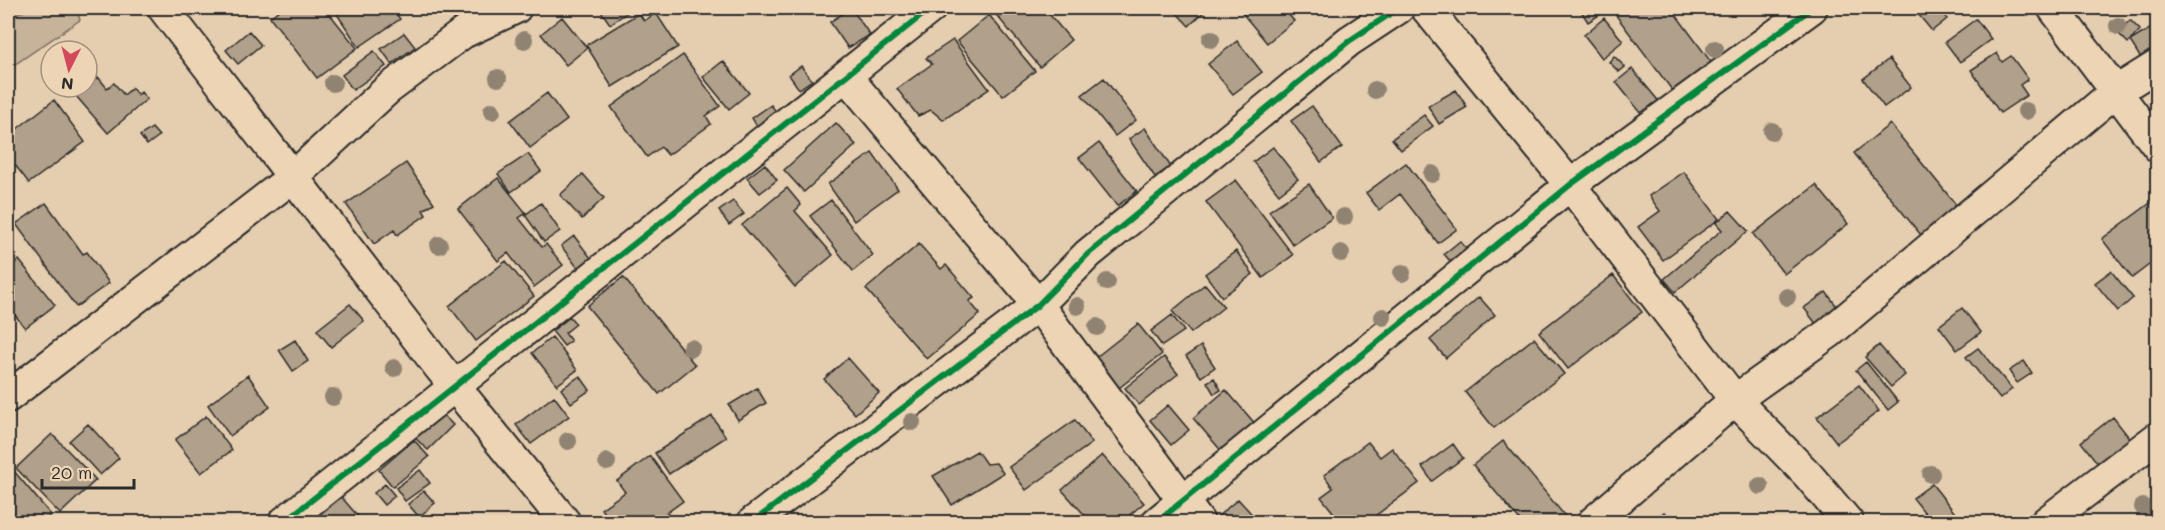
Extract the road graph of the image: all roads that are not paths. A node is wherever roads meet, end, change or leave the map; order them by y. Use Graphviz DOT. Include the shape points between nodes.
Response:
graph roads {
  1 [pos="162,8"];
  2 [pos="516,8"];
  3 [pos="932,8"];
  4 [pos="1399,8"];
  5 [pos="1426,8"];
  6 [pos="1812,8"];
  7 [pos="2053,8"];
  8 [pos="2157,65"];
  9 [pos="846,76"];
  10 [pos="2115,92"];
  11 [pos="2157,147"];
  12 [pos="293,177"];
  13 [pos="1570,185"];
  14 [pos="1038,304"];
  15 [pos="456,387"];
  16 [pos="8,398"];
  17 [pos="1736,400"];
  18 [pos="2157,437"];
  19 [pos="1191,512"];
  20 [pos="284,522"];
  21 [pos="565,522"];
  22 [pos="753,522"];
  23 [pos="1157,522"];
  24 [pos="1593,522"];
  25 [pos="1848,522"];
  26 [pos="2046,522"];
  1 -- 12 [label="street"];
  2 -- 12 [label="street" via="463,33 387,90"];
  3 -- 9 [label="street"];
  4 -- 14 [label="street" via="1349,41 1088,254"];
  5 -- 13 [label="street"];
  6 -- 13 [label="street"];
  7 -- 10 [label="street"];
  8 -- 10 [label="street"];
  9 -- 14 [label="street"];
  9 -- 15 [label="street"];
  10 -- 11 [label="street"];
  10 -- 17 [label="street" via="1829,333"];
  12 -- 15 [label="street"];
  12 -- 16 [label="street"];
  13 -- 17 [label="street"];
  13 -- 19 [label="street"];
  14 -- 19 [label="street"];
  14 -- 22 [label="street"];
  15 -- 20 [label="street"];
  15 -- 21 [label="street"];
  17 -- 24 [label="street"];
  17 -- 25 [label="street"];
  18 -- 26 [label="street"];
  19 -- 23 [label="street"];
}
